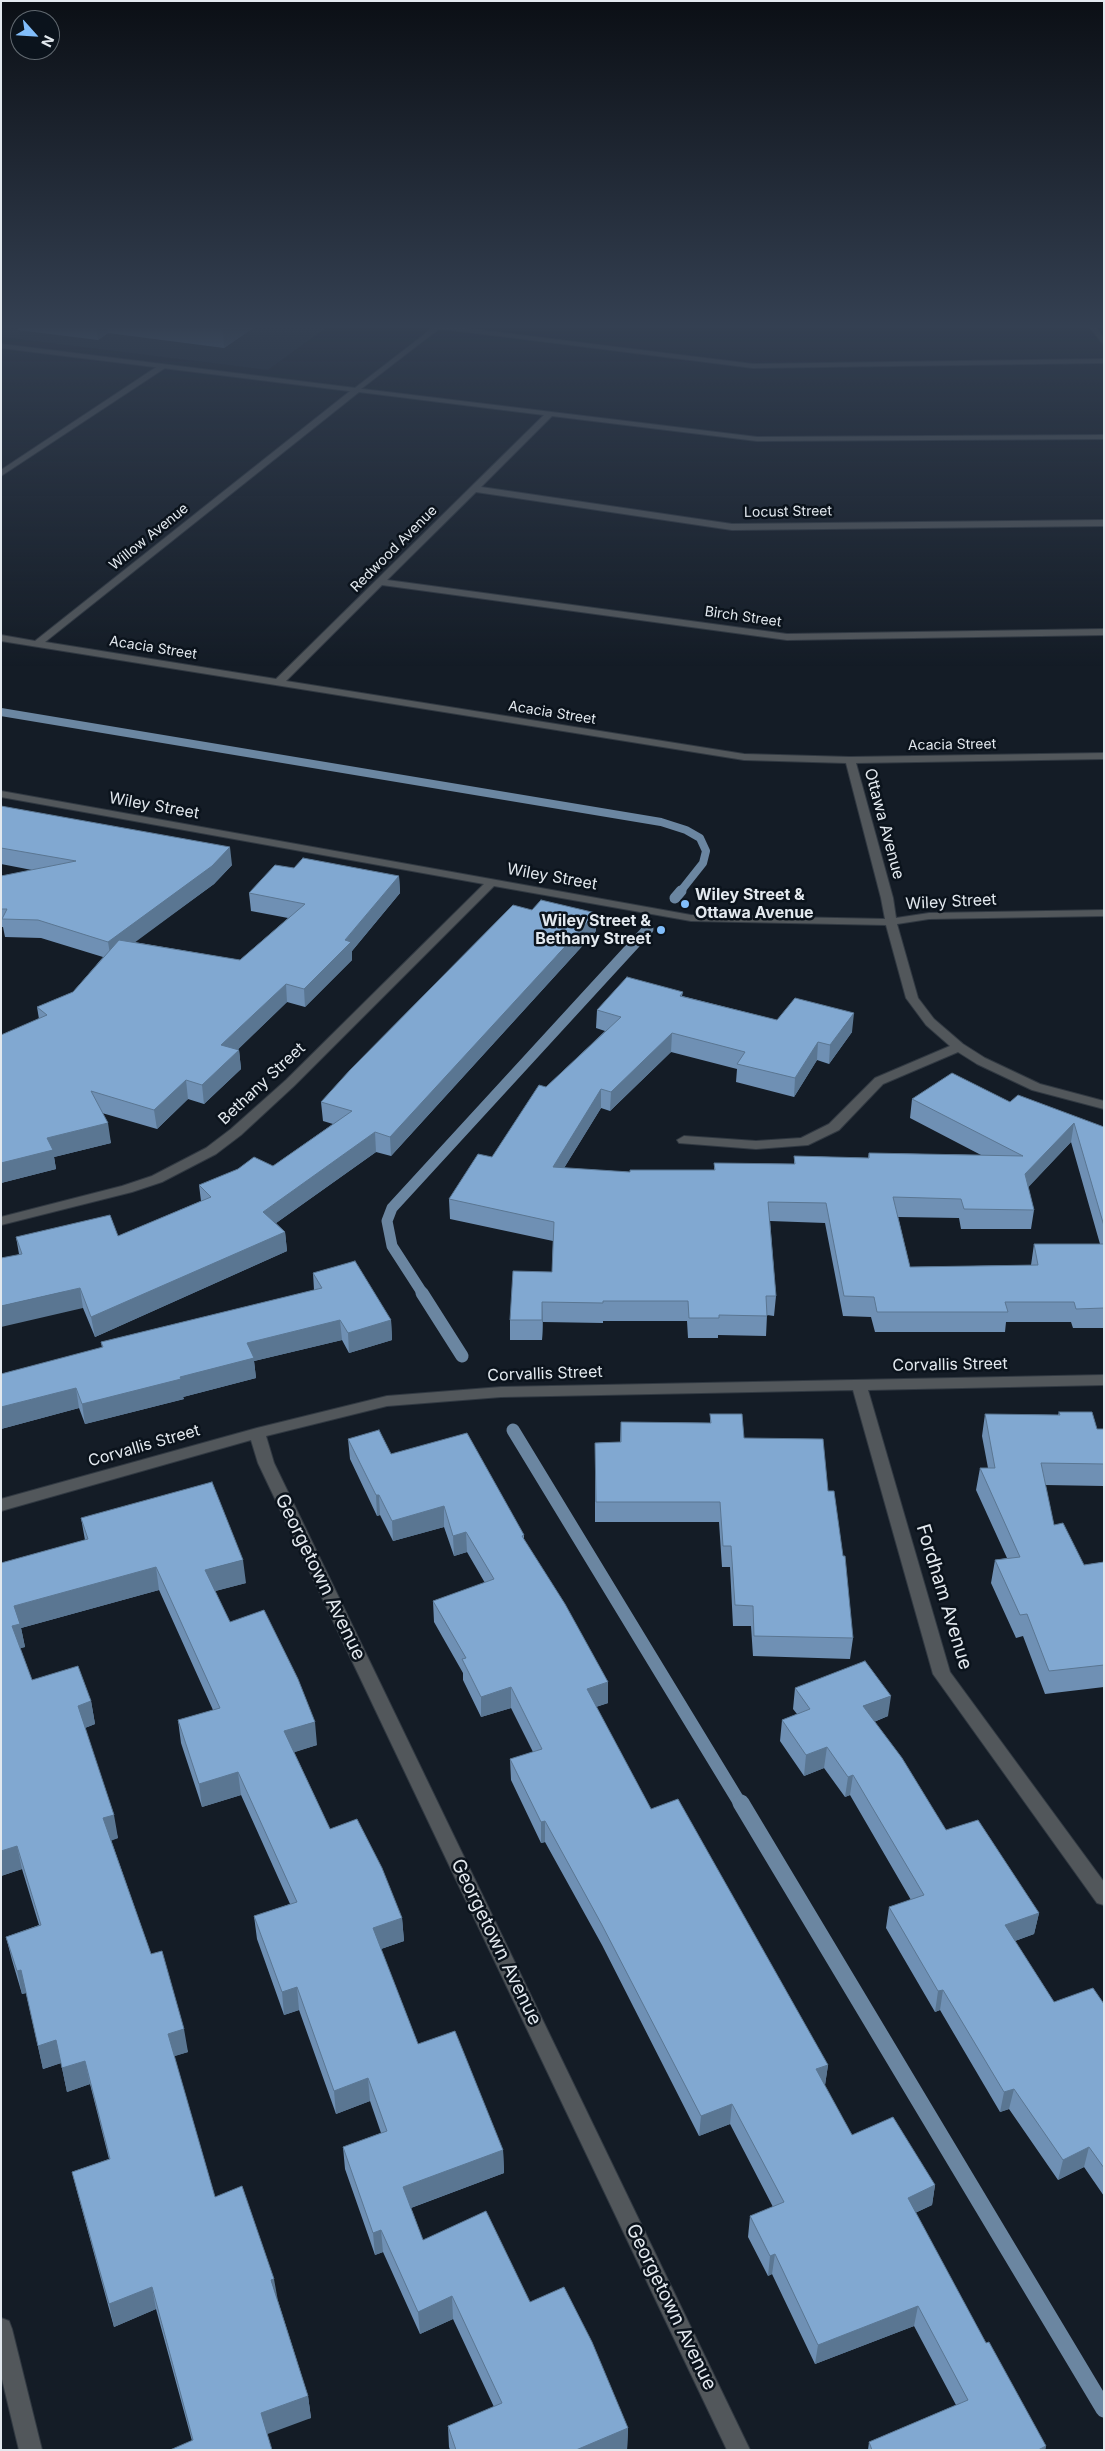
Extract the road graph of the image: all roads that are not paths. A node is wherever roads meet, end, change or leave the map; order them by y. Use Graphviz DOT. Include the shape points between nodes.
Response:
graph roads {
  1 [pos="55,438"];
  2 [pos="296,438"];
  3 [pos="526,438"];
  4 [pos="752,438"];
  5 [pos="957,438"];
  6 [pos="1,474"];
  7 [pos="475,489"];
  8 [pos="1104,523"];
  9 [pos="381,582"];
  10 [pos="1104,632"];
  11 [pos="1,638"];
  12 [pos="38,643"];
  13 [pos="278,683"];
  14 [pos="1104,756"];
  15 [pos="850,760"];
  16 [pos="1,794"];
  17 [pos="491,883"];
  18 [pos="1104,913"];
  19 [pos="890,922"];
  20 [pos="959,1048"];
  21 [pos="1104,1105"];
  22 [pos="684,1140"];
  23 [pos="1,1221"];
  24 [pos="1104,1380"];
  25 [pos="859,1384"];
  26 [pos="257,1433"];
  27 [pos="1,1505"];
  28 [pos="1104,1897"];
  29 [pos="1,2329"];
  30 [pos="31,2450"];
  31 [pos="739,2450"];
  1 -- 6 [label="street"];
  2 -- 12 [label="street, Willow Avenue"];
  3 -- 7 [label="street, Redwood Avenue"];
  4 -- 5 [label="street"];
  7 -- 8 [label="street, Locust Street" via="732,527"];
  7 -- 9 [label="street, Redwood Avenue"];
  9 -- 10 [label="street, Birch Street" via="787,637"];
  9 -- 13 [label="street, Redwood Avenue"];
  11 -- 12 [label="street, Acacia Street"];
  12 -- 13 [label="street, Acacia Street"];
  13 -- 15 [label="street, Acacia Street" via="744,757"];
  14 -- 15 [label="street, Acacia Street"];
  15 -- 19 [label="street, Ottawa Avenue" via="887,898"];
  16 -- 17 [label="street, Wiley Street"];
  17 -- 19 [label="street, Wiley Street" via="691,918"];
  17 -- 23 [label="street, Bethany Street" via="290,1083 211,1151 157,1179 97,1198"];
  18 -- 19 [label="street, Wiley Street" via="929,916"];
  19 -- 20 [label="street, Ottawa Avenue" via="912,998 930,1022"];
  20 -- 21 [label="street, Ottawa Avenue" via="1036,1087"];
  20 -- 22 [label="street" via="879,1081 834,1127 803,1142 756,1145"];
  24 -- 25 [label="street, Corvallis Street"];
  25 -- 26 [label="street, Corvallis Street" via="501,1392 430,1397 358,1407"];
  25 -- 28 [label="street, Fordham Avenue" via="942,1674"];
  26 -- 27 [label="street, Corvallis Street"];
  26 -- 31 [label="street, Georgetown Avenue" via="266,1463"];
  29 -- 30 [label="street"];
}
